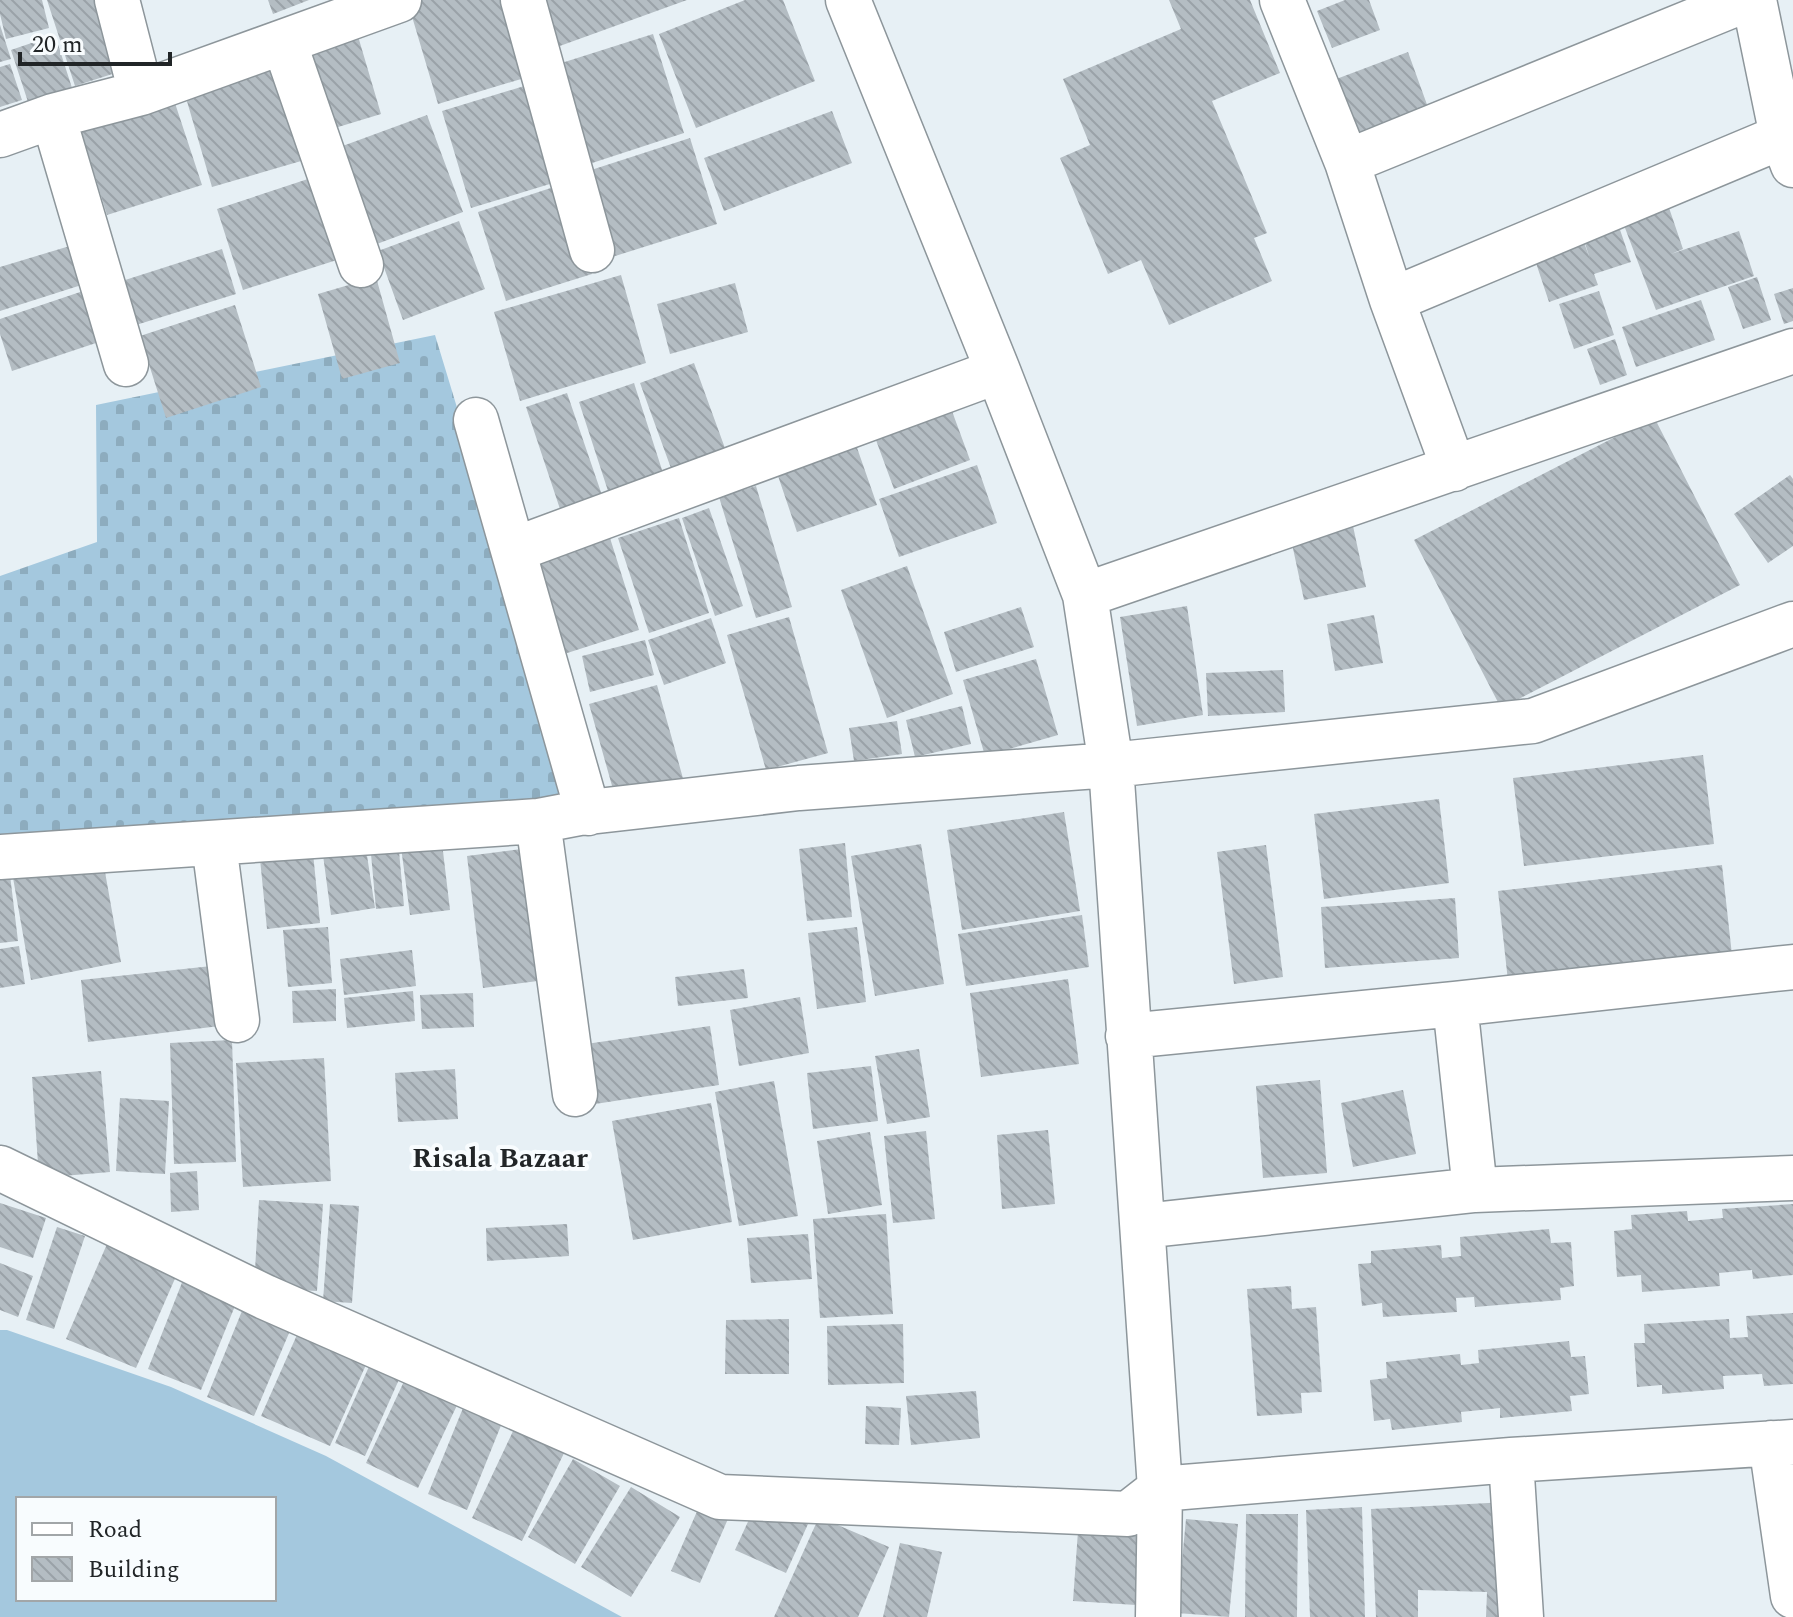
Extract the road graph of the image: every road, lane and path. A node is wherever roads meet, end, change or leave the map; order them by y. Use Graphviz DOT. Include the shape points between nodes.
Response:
graph roads {
  1 [pos="117,0"];
  2 [pos="523,0"];
  3 [pos="848,0"];
  4 [pos="1745,0"];
  5 [pos="1754,0"];
  6 [pos="392,1"];
  7 [pos="1285,1"];
  8 [pos="284,42"];
  9 [pos="141,93"];
  10 [pos="53,116"];
  11 [pos="0,135"];
  12 [pos="1789,144"];
  13 [pos="1347,162"];
  14 [pos="592,250"];
  15 [pos="361,265"];
  16 [pos="1392,300"];
  17 [pos="1793,351"];
  18 [pos="126,364"];
  19 [pos="998,371"];
  20 [pos="476,420"];
  21 [pos="1454,469"];
  22 [pos="513,550"];
  23 [pos="1085,595"];
  24 [pos="1793,624"];
  25 [pos="1111,765"];
  26 [pos="588,813"];
  27 [pos="538,821"];
  28 [pos="214,844"];
  29 [pos="0,857"];
  30 [pos="1793,967"];
  31 [pos="1455,1004"];
  32 [pos="237,1020"];
  33 [pos="1128,1036"];
  34 [pos="575,1094"];
  35 [pos="0,1168"];
  36 [pos="1793,1178"];
  37 [pos="1475,1190"];
  38 [pos="1143,1226"];
  39 [pos="1782,1442"];
  40 [pos="1511,1460"];
  41 [pos="1160,1489"];
  42 [pos="1793,1596"];
  43 [pos="1158,1617"];
  44 [pos="1521,1617"];
  1 -- 9 [label="street"];
  2 -- 14 [label="street"];
  3 -- 19 [label="street"];
  4 -- 13 [label="street"];
  5 -- 12 [label="street"];
  6 -- 8 [label="street"];
  7 -- 13 [label="street"];
  8 -- 9 [label="street"];
  8 -- 15 [label="street"];
  9 -- 10 [label="street"];
  10 -- 11 [label="street"];
  10 -- 18 [label="street"];
  12 -- 16 [label="street"];
  13 -- 16 [label="street"];
  16 -- 21 [label="street"];
  17 -- 21 [label="street"];
  19 -- 22 [label="street"];
  19 -- 23 [label="street"];
  20 -- 22 [label="street"];
  21 -- 23 [label="street"];
  22 -- 26 [label="street"];
  23 -- 25 [label="street"];
  24 -- 25 [label="street" via="1533,721"];
  25 -- 26 [label="street" via="799,788"];
  25 -- 33 [label="street"];
  26 -- 27 [label="street"];
  27 -- 28 [label="street"];
  27 -- 34 [label="street"];
  28 -- 29 [label="street"];
  28 -- 32 [label="street"];
  30 -- 31 [label="street"];
  31 -- 33 [label="street"];
  31 -- 37 [label="street"];
  33 -- 38 [label="street"];
  35 -- 41 [label="street" via="265,1297 720,1497 1128,1514"];
  36 -- 37 [label="street"];
  37 -- 38 [label="street"];
  38 -- 41 [label="street"];
  39 -- 40 [label="street"];
  39 -- 42 [label="street"];
  40 -- 41 [label="street"];
  40 -- 44 [label="street"];
  41 -- 43 [label="street"];
}
